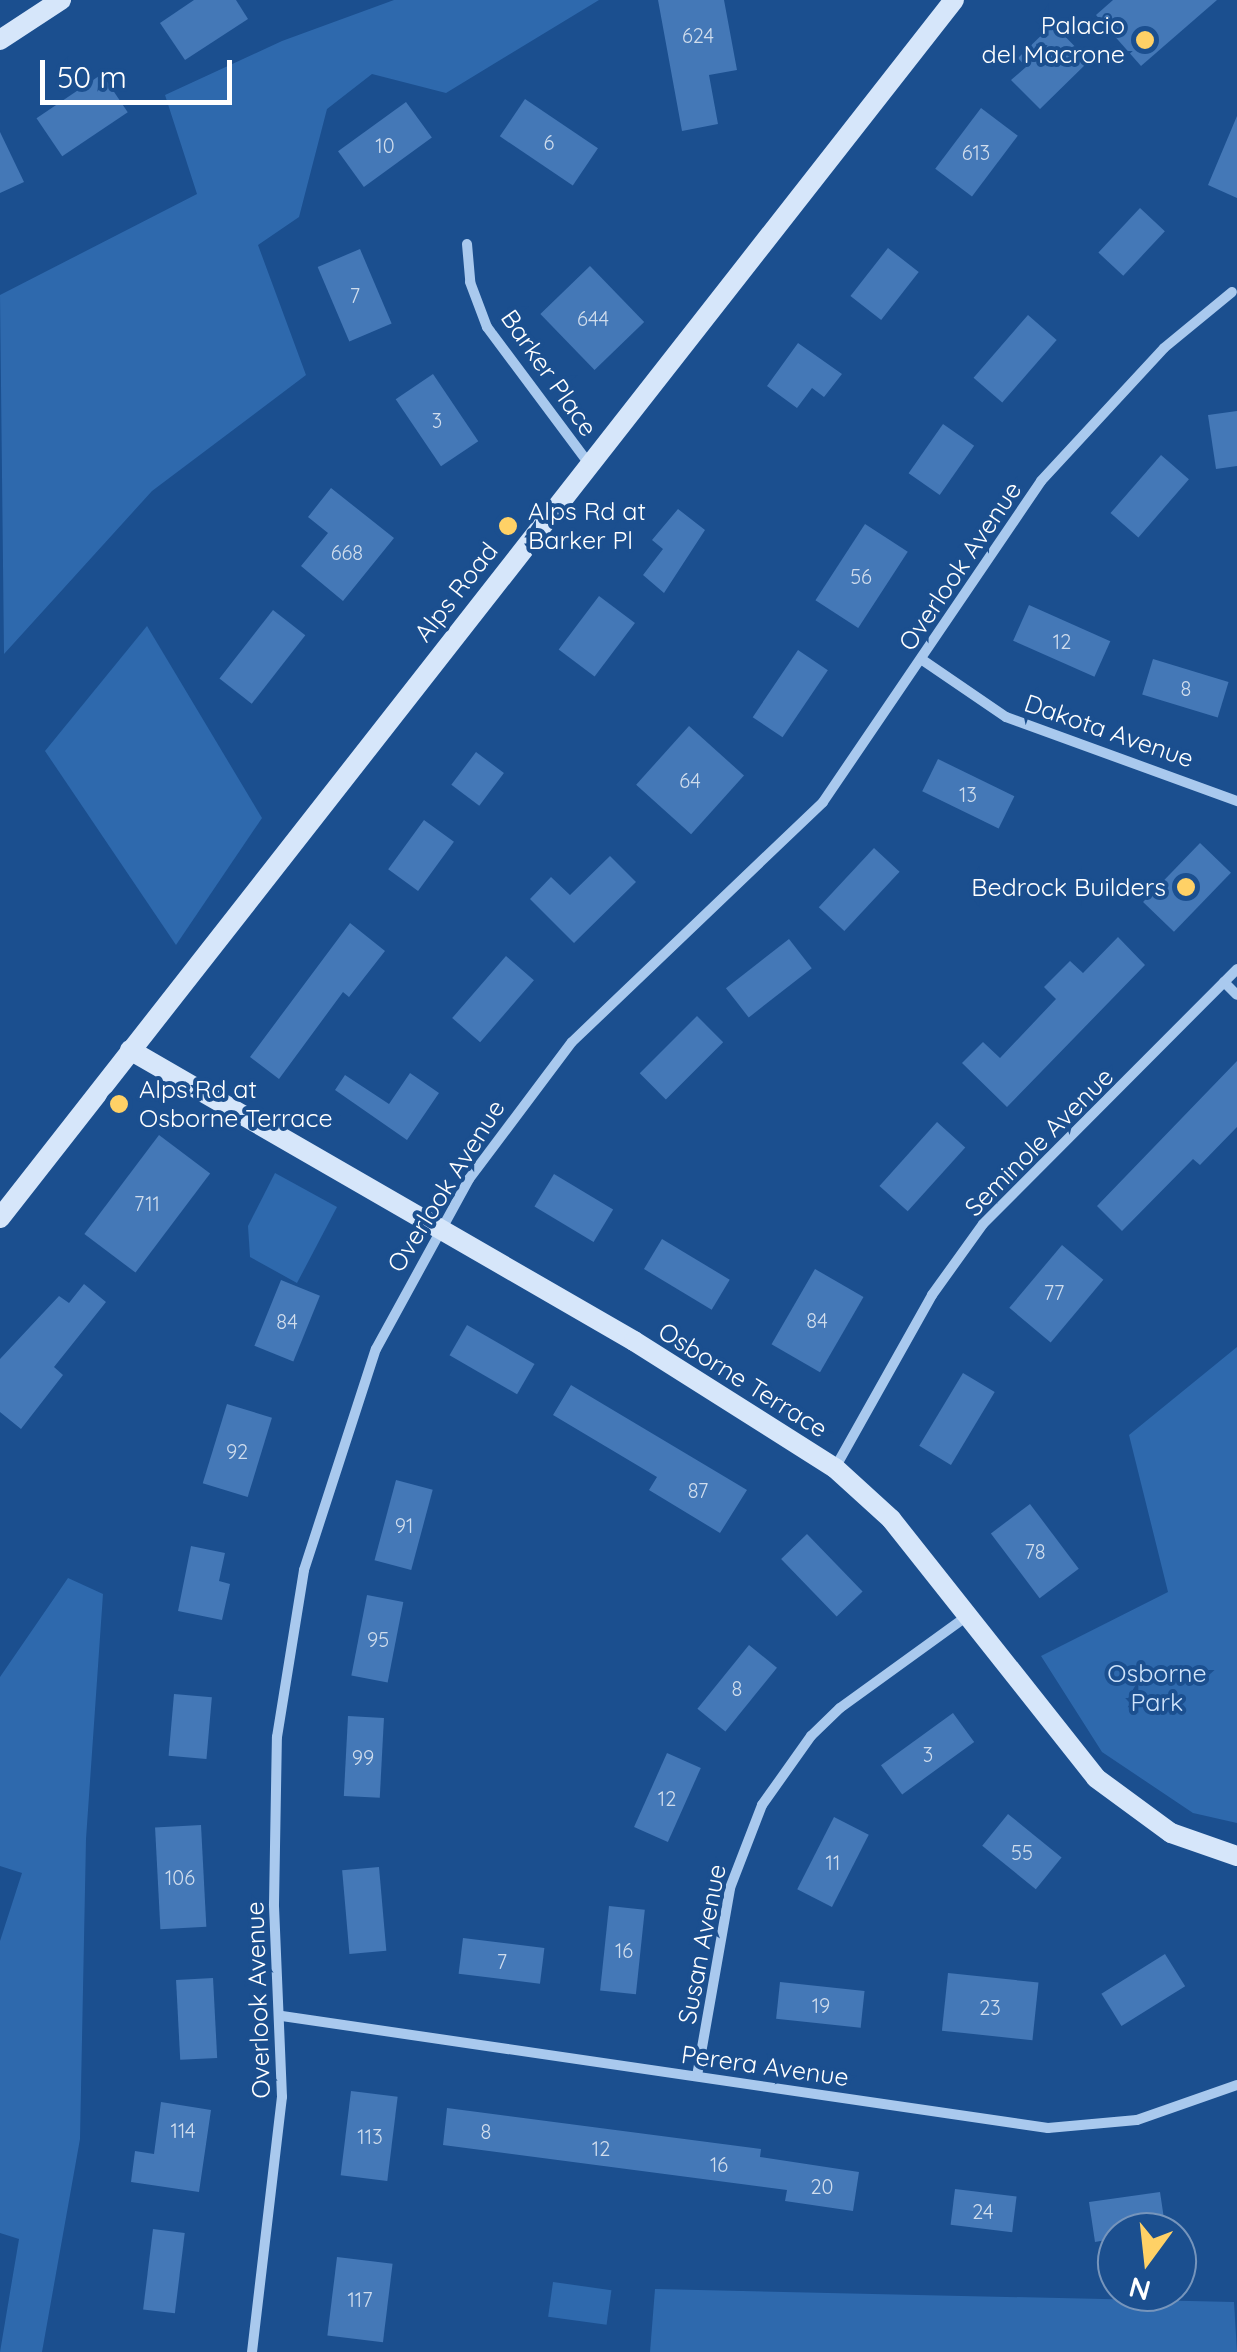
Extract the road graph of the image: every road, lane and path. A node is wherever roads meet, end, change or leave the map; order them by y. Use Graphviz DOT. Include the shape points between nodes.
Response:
graph roads {
  1 [pos="61,0"];
  2 [pos="954,0"];
  3 [pos="0,40"];
  4 [pos="467,244"];
  5 [pos="1232,292"];
  6 [pos="590,465"];
  7 [pos="921,659"];
  8 [pos="1237,801"];
  9 [pos="1237,968"];
  10 [pos="1224,982"];
  11 [pos="1237,995"];
  12 [pos="130,1050"];
  13 [pos="0,1218"];
  14 [pos="439,1228"];
  15 [pos="835,1468"];
  16 [pos="967,1616"];
  17 [pos="1237,1856"];
  18 [pos="282,2016"];
  19 [pos="698,2076"];
  20 [pos="1237,2085"];
  21 [pos="252,2352"];
  1 -- 3 [label="main road"];
  2 -- 6 [label="main road, Alps Road"];
  4 -- 6 [label="street, Barker Place" via="470,282 488,326"];
  5 -- 7 [label="street, Overlook Avenue" via="1164,348 1041,481"];
  6 -- 12 [label="main road, Alps Road"];
  7 -- 8 [label="street, Dakota Avenue" via="1006,716"];
  7 -- 14 [label="street, Overlook Avenue" via="860,753 783,847 629,982 572,1042"];
  9 -- 10 [label="street, Seminole Avenue"];
  10 -- 11 [label="street"];
  10 -- 15 [label="street, Seminole Avenue" via="983,1224 932,1296"];
  12 -- 13 [label="main road, Alps Road"];
  12 -- 14 [label="main road, Osborne Terrace"];
  14 -- 15 [label="main road, Osborne Terrace"];
  14 -- 18 [label="street, Overlook Avenue" via="362,1382 304,1570 277,1737 273,1821"];
  15 -- 16 [label="main road, Osborne Terrace" via="891,1518"];
  16 -- 17 [label="main road, Osborne Terrace" via="1096,1778 1171,1833"];
  16 -- 19 [label="street, Susan Avenue" via="811,1736 762,1806 730,1888"];
  18 -- 19 [label="street, Perera Avenue"];
  18 -- 21 [label="street, Overlook Avenue" via="277,2178"];
  19 -- 20 [label="street, Perera Avenue" via="1048,2128 1137,2120"];
}
